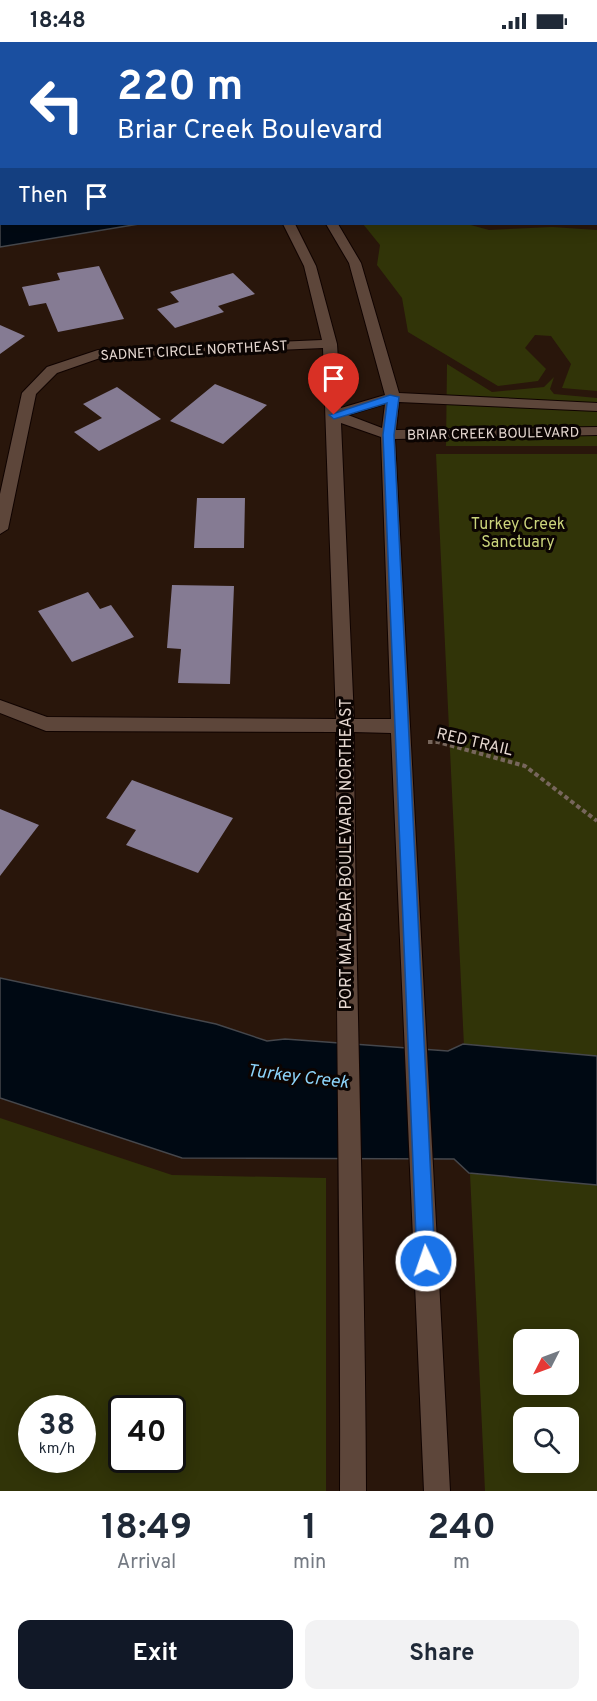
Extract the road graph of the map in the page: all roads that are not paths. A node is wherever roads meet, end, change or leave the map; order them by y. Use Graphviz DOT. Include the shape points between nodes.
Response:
graph roads {
  1 [pos="290,225"];
  2 [pos="333,225"];
  3 [pos="330,344"];
  4 [pos="393,397"];
  5 [pos="597,407"];
  6 [pos="334,415"];
  7 [pos="597,431"];
  8 [pos="388,435"];
  9 [pos="0,529"];
  10 [pos="0,706"];
  11 [pos="345,726"];
  12 [pos="400,734"];
  13 [pos="353,1491"];
  14 [pos="437,1491"];
  1 -- 3 [label="street, PORT MALABAR BOULEVARD NORTHEAST" via="310,267"];
  2 -- 4 [label="street" via="355,263"];
  3 -- 6 [label="street, PORT MALABAR BOULEVARD NORTHEAST"];
  3 -- 9 [label="street, SADNET CIRCLE NORTHEAST" via="98,354 52,370 29,393"];
  4 -- 5 [label="street, BRIAR CREEK BOULEVARD"];
  4 -- 6 [label="street, BRIAR CREEK BOULEVARD"];
  4 -- 8 [label="street"];
  6 -- 8 [label="street, BRIAR CREEK BOULEVARD"];
  6 -- 11 [label="street, PORT MALABAR BOULEVARD NORTHEAST"];
  7 -- 8 [label="street, BRIAR CREEK BOULEVARD"];
  8 -- 12 [label="street"];
  10 -- 11 [label="street" via="46,724"];
  11 -- 12 [label="street"];
  11 -- 13 [label="street, PORT MALABAR BOULEVARD NORTHEAST"];
  12 -- 14 [label="street"];
}
